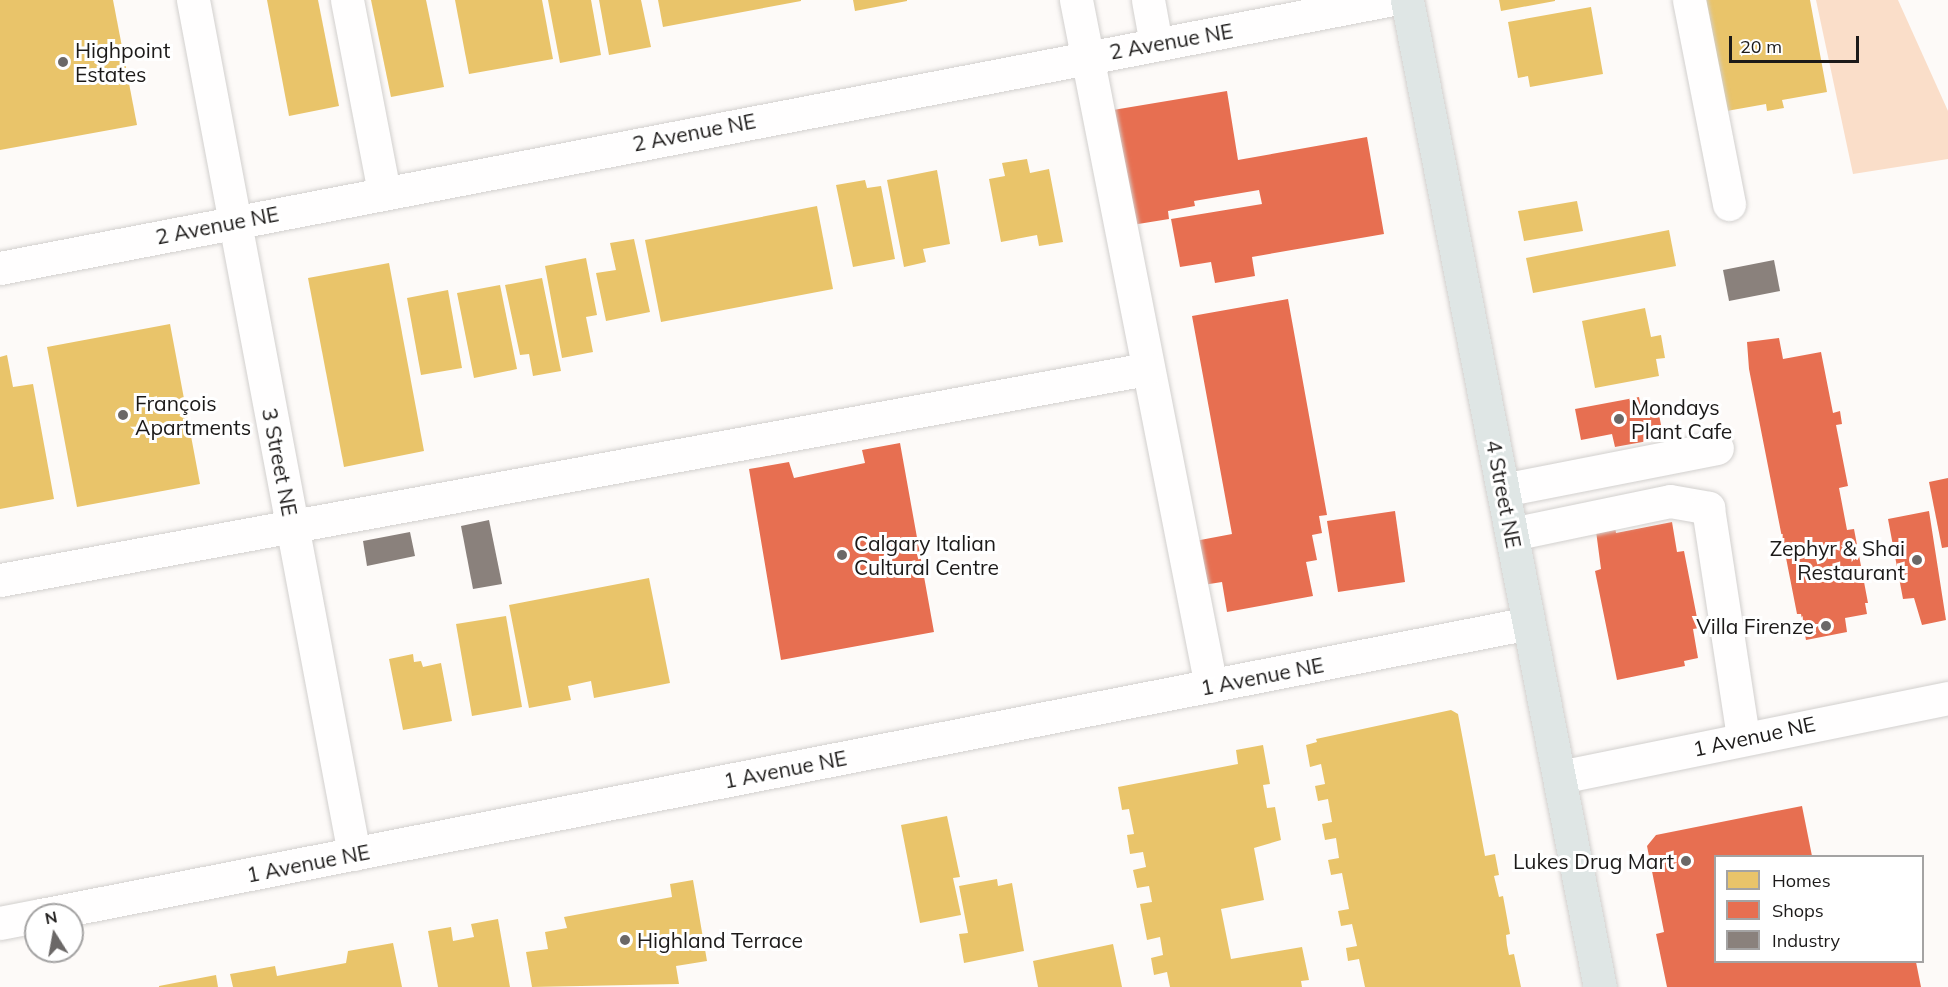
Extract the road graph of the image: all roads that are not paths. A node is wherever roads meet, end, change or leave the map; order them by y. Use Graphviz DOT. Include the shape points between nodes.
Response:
graph roads {
  1 [pos="192,0"];
  2 [pos="347,0"];
  3 [pos="1076,0"];
  4 [pos="1148,0"];
  5 [pos="1388,0"];
  6 [pos="1407,0"];
  7 [pos="1689,0"];
  8 [pos="1156,44"];
  9 [pos="1084,57"];
  10 [pos="384,192"];
  11 [pos="1729,204"];
  12 [pos="234,221"];
  13 [pos="0,268"];
  14 [pos="1146,369"];
  15 [pos="1717,448"];
  16 [pos="1503,490"];
  17 [pos="292,525"];
  18 [pos="1512,534"];
  19 [pos="0,580"];
  20 [pos="1528,623"];
  21 [pos="1211,686"];
  22 [pos="1948,698"];
  23 [pos="1743,738"];
  24 [pos="1560,777"];
  25 [pos="354,854"];
  26 [pos="84,907"];
  27 [pos="24,918"];
  28 [pos="0,923"];
  29 [pos="1600,987"];
  1 -- 12 [label="street, 3 Street NE"];
  2 -- 10 [label="street"];
  3 -- 9 [label="street"];
  4 -- 8 [label="street"];
  5 -- 8 [label="street, 2 Avenue NE"];
  6 -- 16 [label="main road, 4 Street NE"];
  7 -- 11 [label="street"];
  8 -- 9 [label="street, 2 Avenue NE"];
  9 -- 10 [label="street, 2 Avenue NE"];
  9 -- 14 [label="street"];
  10 -- 12 [label="street, 2 Avenue NE"];
  12 -- 13 [label="street, 2 Avenue NE"];
  12 -- 17 [label="street, 3 Street NE"];
  14 -- 17 [label="street"];
  14 -- 21 [label="street"];
  15 -- 16 [label="street"];
  16 -- 18 [label="main road, 4 Street NE"];
  17 -- 19 [label="street"];
  17 -- 25 [label="street, 3 Street NE"];
  18 -- 20 [label="main road, 4 Street NE"];
  18 -- 23 [label="street" via="1670,501 1708,508"];
  20 -- 21 [label="street, 1 Avenue NE"];
  20 -- 24 [label="main road, 4 Street NE"];
  21 -- 25 [label="street, 1 Avenue NE"];
  22 -- 23 [label="street, 1 Avenue NE"];
  23 -- 24 [label="street, 1 Avenue NE"];
  24 -- 29 [label="main road, 4 Street NE"];
  25 -- 26 [label="street, 1 Avenue NE"];
  27 -- 28 [label="street"];
}
